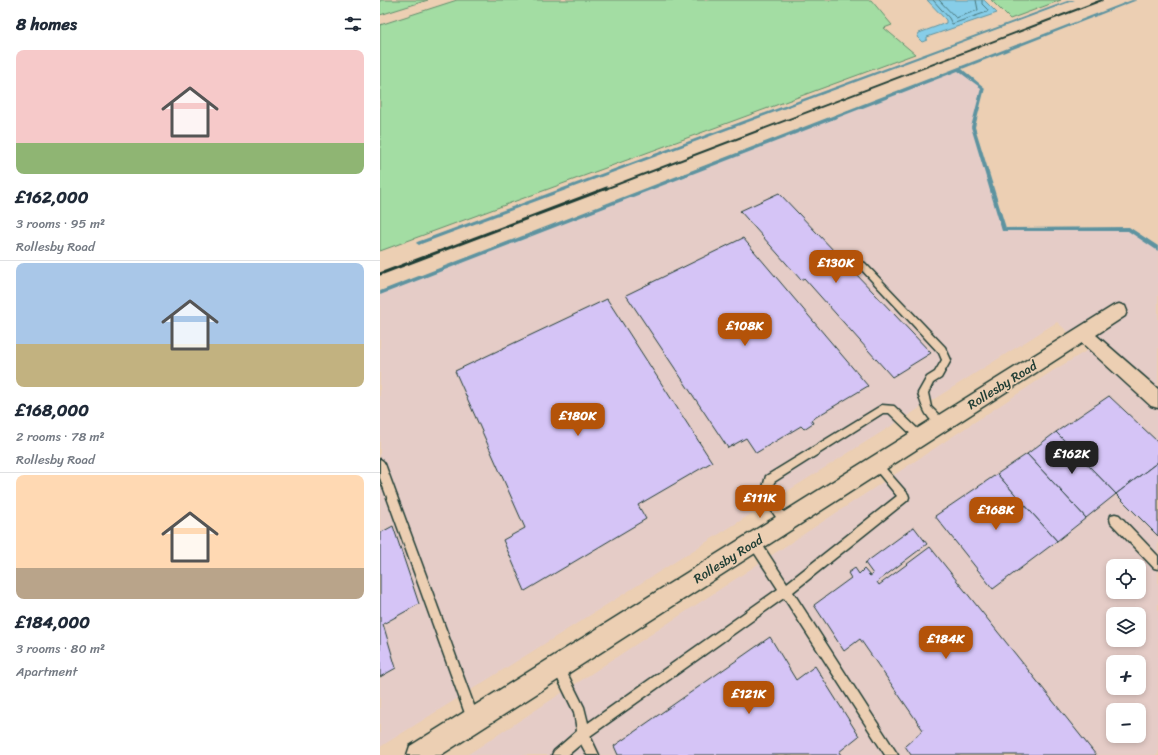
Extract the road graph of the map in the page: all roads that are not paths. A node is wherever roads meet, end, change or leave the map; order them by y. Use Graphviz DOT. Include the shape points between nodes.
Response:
graph roads {
  1 [pos="862,265"];
  2 [pos="1119,311"];
  3 [pos="1083,334"];
  4 [pos="1158,400"];
  5 [pos="942,423"];
  6 [pos="920,437"];
  7 [pos="380,464"];
  8 [pos="877,465"];
  9 [pos="1116,519"];
  10 [pos="786,522"];
  11 [pos="754,542"];
  12 [pos="1158,564"];
  13 [pos="786,590"];
  14 [pos="558,667"];
  15 [pos="474,720"];
  16 [pos="583,734"];
  17 [pos="419,755"];
  18 [pos="558,755"];
  19 [pos="593,755"];
  20 [pos="892,755"];
  1 -- 5 [label="lane" via="942,350 947,360 944,368 930,380 923,393 928,409"];
  2 -- 3 [label="street, Rollesby Road"];
  3 -- 4 [label="street"];
  3 -- 5 [label="street, Rollesby Road"];
  5 -- 6 [label="street, Rollesby Road"];
  6 -- 8 [label="street, Rollesby Road"];
  6 -- 10 [label="lane" via="891,409 882,409 781,471 770,479 766,496"];
  7 -- 15 [label="lane"];
  8 -- 10 [label="street, Rollesby Road"];
  8 -- 13 [label="lane" via="904,497"];
  9 -- 12 [label="lane"];
  10 -- 11 [label="street, Rollesby Road"];
  11 -- 13 [label="lane"];
  11 -- 14 [label="street, Rollesby Road"];
  13 -- 16 [label="lane"];
  13 -- 20 [label="lane"];
  14 -- 15 [label="street, Rollesby Road"];
  14 -- 16 [label="lane" via="580,711"];
  15 -- 17 [label="street, Rollesby Road"];
  16 -- 18 [label="lane"];
  16 -- 19 [label="lane"];
}
